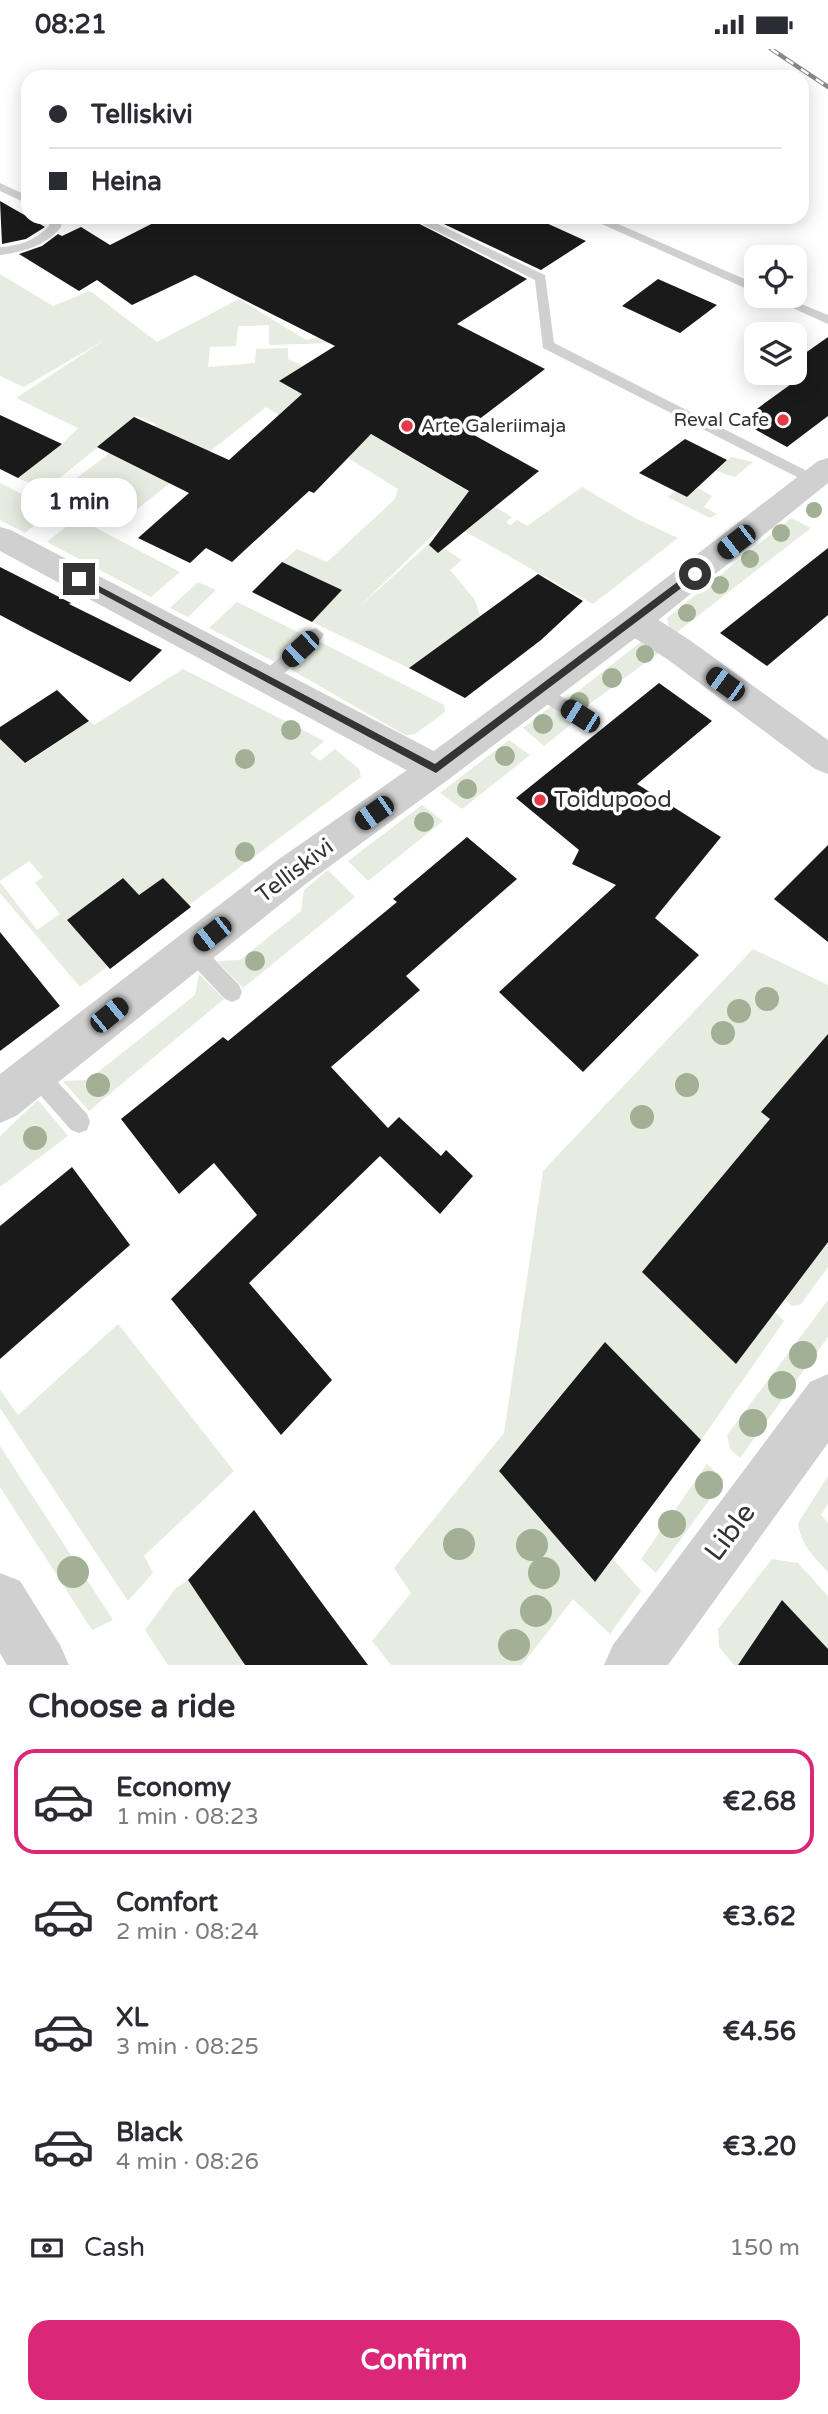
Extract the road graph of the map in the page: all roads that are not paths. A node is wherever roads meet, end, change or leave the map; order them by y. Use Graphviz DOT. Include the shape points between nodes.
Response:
graph roads {
  1 [pos="0,186"];
  2 [pos="21,197"];
  3 [pos="55,224"];
  4 [pos="429,224"];
  5 [pos="608,224"];
  6 [pos="0,251"];
  7 [pos="744,284"];
  8 [pos="800,308"];
  9 [pos="828,320"];
  10 [pos="821,474"];
  11 [pos="0,538"];
  12 [pos="634,621"];
  13 [pos="316,634"];
  14 [pos="267,679"];
  15 [pos="540,691"];
  16 [pos="580,716"];
  17 [pos="828,759"];
  18 [pos="436,769"];
  19 [pos="192,950"];
  20 [pos="232,992"];
  21 [pos="35,1073"];
  22 [pos="0,1101"];
  23 [pos="79,1122"];
  24 [pos="828,1400"];
  25 [pos="0,1601"];
  26 [pos="40,1665"];
  27 [pos="633,1665"];
  1 -- 2 [label="lane"];
  3 -- 6 [label="lane" via="41,239"];
  4 -- 10 [label="lane" via="541,278 548,345"];
  5 -- 7 [label="lane"];
  8 -- 9 [label="lane"];
  10 -- 12 [label="street, Telliskivi"];
  11 -- 14 [label="street"];
  12 -- 15 [label="street, Telliskivi"];
  12 -- 17 [label="street"];
  13 -- 14 [label="lane"];
  14 -- 18 [label="street"];
  15 -- 16 [label="lane"];
  15 -- 18 [label="street, Telliskivi"];
  18 -- 19 [label="street, Telliskivi"];
  19 -- 20 [label="lane"];
  19 -- 21 [label="street, Telliskivi"];
  21 -- 22 [label="street, Telliskivi"];
  21 -- 23 [label="lane"];
  24 -- 27 [label="street, Lible"];
  25 -- 26 [label="street"];
}
